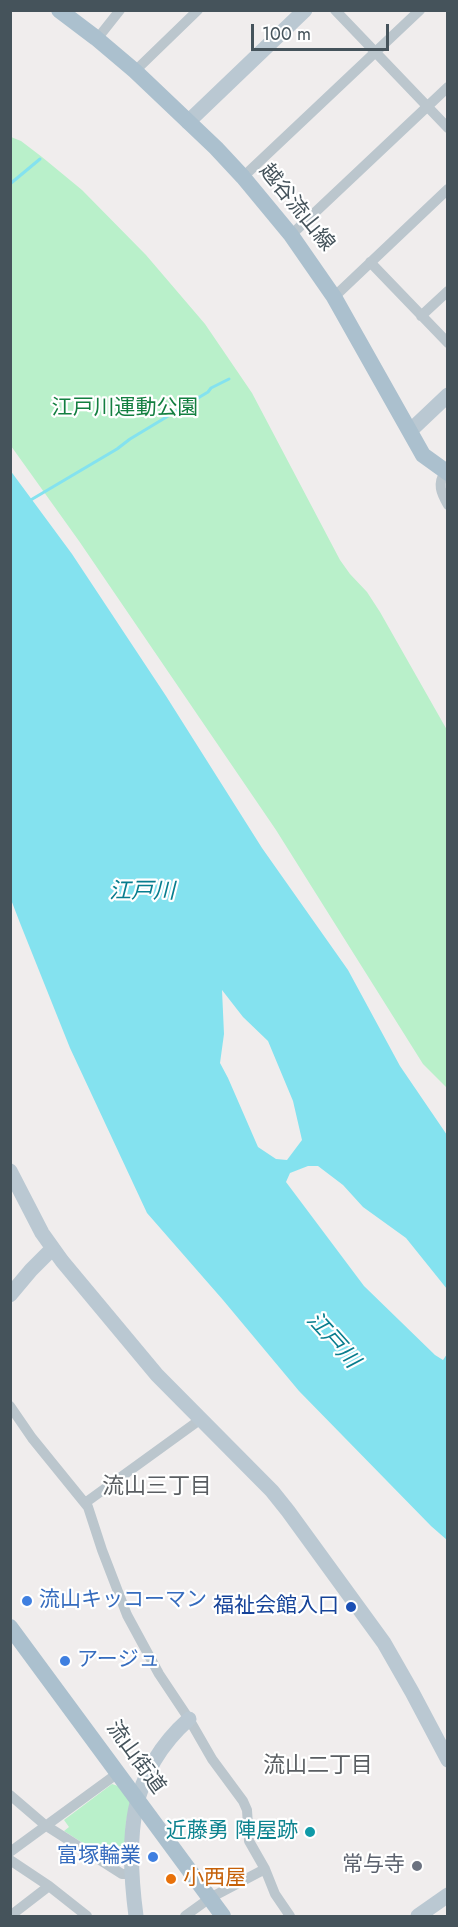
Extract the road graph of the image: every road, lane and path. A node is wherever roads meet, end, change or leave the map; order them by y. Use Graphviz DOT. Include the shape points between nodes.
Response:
graph roads {
  1 [pos="59,10"];
  2 [pos="120,10"];
  3 [pos="198,10"];
  4 [pos="305,10"];
  5 [pos="335,10"];
  6 [pos="420,10"];
  7 [pos="98,39"];
  8 [pos="375,52"];
  9 [pos="135,72"];
  10 [pos="447,87"];
  11 [pos="427,106"];
  12 [pos="188,122"];
  13 [pos="447,129"];
  14 [pos="243,177"];
  15 [pos="447,189"];
  16 [pos="291,235"];
  17 [pos="370,262"];
  18 [pos="447,291"];
  19 [pos="334,297"];
  20 [pos="421,316"];
  21 [pos="447,343"];
  22 [pos="447,395"];
  23 [pos="410,431"];
  24 [pos="446,472"];
  25 [pos="447,505"];
  26 [pos="10,1171"];
  27 [pos="52,1249"];
  28 [pos="10,1295"];
  29 [pos="10,1406"];
  30 [pos="201,1419"];
  31 [pos="85,1503"];
  32 [pos="10,1627"];
  33 [pos="189,1719"];
  34 [pos="447,1760"];
  35 [pos="118,1773"];
  36 [pos="10,1794"];
  37 [pos="138,1800"];
  38 [pos="45,1825"];
  39 [pos="10,1852"];
  40 [pos="10,1860"];
  41 [pos="265,1869"];
  42 [pos="132,1874"];
  43 [pos="49,1886"];
  44 [pos="447,1895"];
  45 [pos="210,1898"];
  46 [pos="14,1913"];
  47 [pos="87,1917"];
  48 [pos="136,1917"];
  49 [pos="185,1917"];
  50 [pos="223,1917"];
  51 [pos="290,1917"];
  52 [pos="418,1917"];
  1 -- 7 [label="main road, 越谷流山線"];
  2 -- 7 [label="street"];
  3 -- 9 [label="street"];
  4 -- 12 [label="street"];
  5 -- 8 [label="street"];
  6 -- 8 [label="street"];
  7 -- 9 [label="main road, 越谷流山線"];
  8 -- 11 [label="street"];
  8 -- 14 [label="street"];
  9 -- 12 [label="main road, 越谷流山線"];
  10 -- 11 [label="street"];
  11 -- 13 [label="street"];
  11 -- 16 [label="street"];
  12 -- 14 [label="main road, 越谷流山線"];
  14 -- 16 [label="main road, 越谷流山線"];
  15 -- 17 [label="street"];
  16 -- 19 [label="main road, 越谷流山線"];
  17 -- 19 [label="street"];
  17 -- 20 [label="street"];
  18 -- 20 [label="street"];
  19 -- 23 [label="main road, 越谷流山線"];
  20 -- 21 [label="street"];
  22 -- 23 [label="street"];
  23 -- 24 [label="main road, 越谷流山線" via="423,455"];
  24 -- 25 [label="street" via="440,484"];
  26 -- 27 [label="street"];
  27 -- 28 [label="street"];
  27 -- 30 [label="street" via="145,1362"];
  29 -- 31 [label="street"];
  30 -- 31 [label="street"];
  30 -- 34 [label="street" via="272,1491 378,1635"];
  31 -- 33 [label="street" via="127,1615"];
  32 -- 35 [label="main road, 流山街道"];
  33 -- 37 [label="street" via="159,1753"];
  33 -- 41 [label="street" via="243,1802 249,1841"];
  35 -- 37 [label="main road, 流山街道"];
  35 -- 38 [label="street"];
  36 -- 38 [label="street"];
  37 -- 42 [label="street" via="132,1826"];
  37 -- 45 [label="main road, 流山街道"];
  38 -- 39 [label="street"];
  38 -- 42 [label="street" via="122,1874"];
  40 -- 43 [label="street"];
  41 -- 45 [label="street"];
  41 -- 51 [label="street"];
  42 -- 48 [label="street"];
  43 -- 46 [label="street"];
  43 -- 47 [label="street"];
  44 -- 52 [label="street"];
  45 -- 49 [label="street"];
  45 -- 50 [label="main road, 流山街道"];
}
